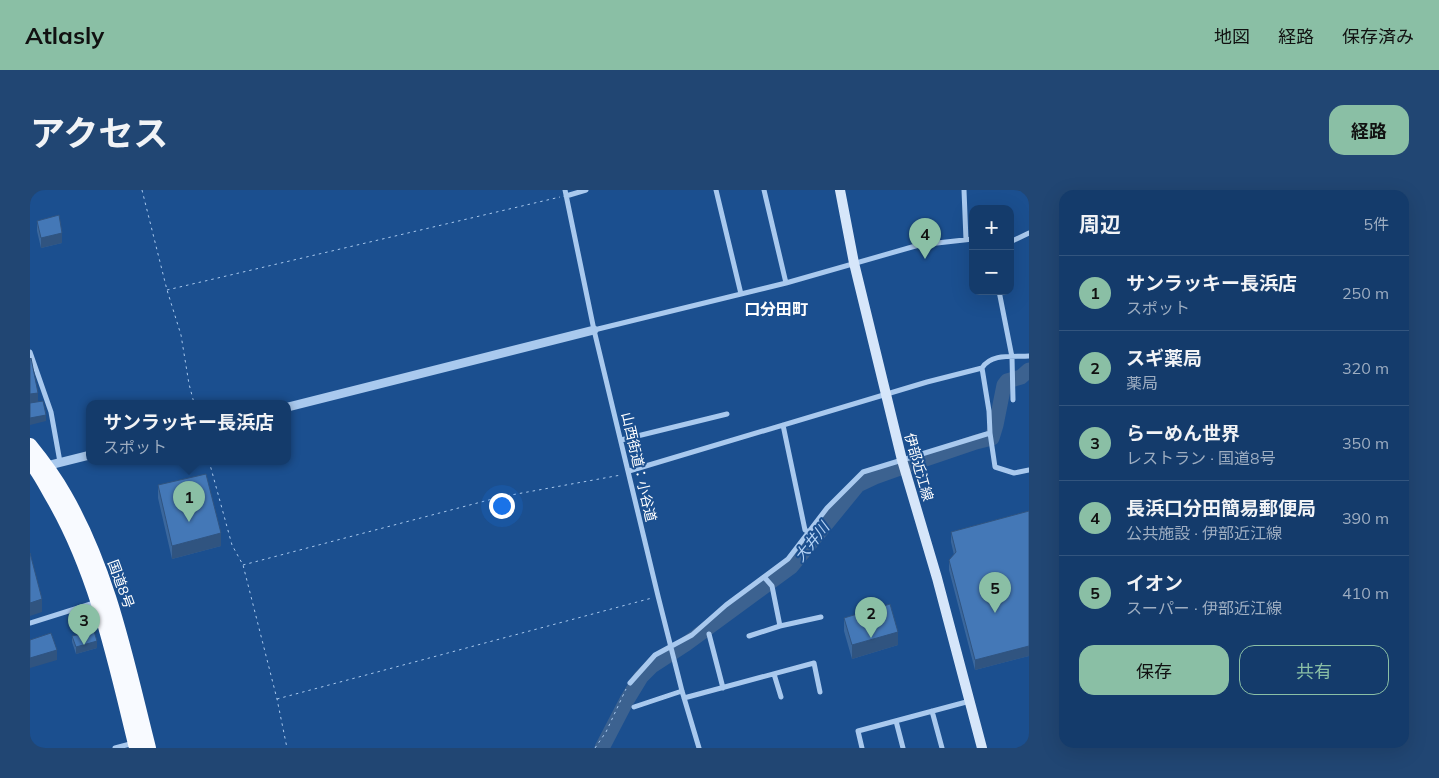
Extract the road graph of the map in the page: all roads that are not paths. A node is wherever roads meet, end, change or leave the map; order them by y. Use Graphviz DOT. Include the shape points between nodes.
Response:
graph roads {
  1 [pos="586,190"];
  2 [pos="716,190"];
  3 [pos="764,190"];
  4 [pos="840,190"];
  5 [pos="964,190"];
  6 [pos="565,193"];
  7 [pos="1029,233"];
  8 [pos="966,240"];
  9 [pos="969,240"];
  10 [pos="1014,240"];
  11 [pos="854,263"];
  12 [pos="786,283"];
  13 [pos="741,294"];
  14 [pos="999,295"];
  15 [pos="594,330"];
  16 [pos="30,352"];
  17 [pos="1029,356"];
  18 [pos="1012,357"];
  19 [pos="982,368"];
  20 [pos="886,394"];
  21 [pos="1013,400"];
  22 [pos="291,406"];
  23 [pos="727,414"];
  24 [pos="783,425"];
  25 [pos="990,433"];
  26 [pos="621,440"];
  27 [pos="30,445"];
  28 [pos="86,456"];
  29 [pos="902,460"];
  30 [pos="41,465"];
  31 [pos="1029,470"];
  32 [pos="629,472"];
  33 [pos="809,532"];
  34 [pos="765,578"];
  35 [pos="97,602"];
  36 [pos="821,617"];
  37 [pos="30,623"];
  38 [pos="780,626"];
  39 [pos="709,634"];
  40 [pos="750,636"];
  41 [pos="672,646"];
  42 [pos="774,674"];
  43 [pos="630,683"];
  44 [pos="724,688"];
  45 [pos="682,691"];
  46 [pos="820,692"];
  47 [pos="781,697"];
  48 [pos="684,698"];
  49 [pos="970,701"];
  50 [pos="634,707"];
  51 [pos="932,711"];
  52 [pos="896,721"];
  53 [pos="135,745"];
  54 [pos="115,748"];
  55 [pos="149,748"];
  56 [pos="699,748"];
  57 [pos="862,748"];
  58 [pos="903,748"];
  59 [pos="942,748"];
  60 [pos="982,748"];
  1 -- 6 [label="street"];
  2 -- 13 [label="street"];
  3 -- 12 [label="street"];
  4 -- 11 [label="main road, 伊部近江線"];
  5 -- 8 [label="street"];
  6 -- 15 [label="street, 山西街道：小谷道"];
  7 -- 10 [label="street"];
  8 -- 9 [label="street"];
  8 -- 11 [label="street" via="919,245"];
  11 -- 12 [label="street"];
  11 -- 20 [label="main road, 伊部近江線"];
  12 -- 13 [label="street"];
  13 -- 15 [label="street"];
  14 -- 18 [label="street"];
  15 -- 22 [label="street"];
  15 -- 26 [label="street, 山西街道：小谷道"];
  16 -- 30 [label="street" via="51,412"];
  17 -- 18 [label="street"];
  18 -- 19 [label="street" via="994,358"];
  18 -- 21 [label="street"];
  19 -- 20 [label="street"];
  19 -- 25 [label="street"];
  20 -- 24 [label="street"];
  20 -- 29 [label="main road, 伊部近江線"];
  23 -- 26 [label="street"];
  24 -- 32 [label="street"];
  24 -- 33 [label="street" via="805,530"];
  25 -- 29 [label="street"];
  25 -- 31 [label="street" via="995,467 1014,473"];
  26 -- 32 [label="street, 山西街道：小谷道"];
  27 -- 30 [label="highway, 国道8号"];
  28 -- 30 [label="street"];
  29 -- 33 [label="street" via="863,472 827,508"];
  29 -- 49 [label="main road, 伊部近江線"];
  30 -- 35 [label="highway, 国道8号" via="82,556"];
  30 -- 55 [label="highway, 国道8号" via="65,493 103,580 116,617"];
  32 -- 41 [label="street, 山西街道：小谷道"];
  33 -- 34 [label="street" via="788,559"];
  34 -- 38 [label="street" via="772,586"];
  34 -- 41 [label="street" via="726,605 692,635"];
  35 -- 37 [label="street"];
  35 -- 53 [label="highway, 国道8号" via="115,660"];
  36 -- 38 [label="street"];
  38 -- 40 [label="street"];
  39 -- 44 [label="street"];
  41 -- 43 [label="street" via="655,655"];
  41 -- 45 [label="street, 山西街道：小谷道"];
  42 -- 44 [label="street"];
  42 -- 46 [label="street" via="814,663"];
  42 -- 47 [label="street"];
  44 -- 48 [label="street"];
  45 -- 48 [label="street, 山西街道：小谷道"];
  45 -- 50 [label="street"];
  48 -- 56 [label="street, 山西街道：小谷道"];
  49 -- 51 [label="street"];
  49 -- 60 [label="main road, 伊部近江線"];
  51 -- 52 [label="street"];
  51 -- 59 [label="street"];
  52 -- 57 [label="street" via="858,731"];
  52 -- 58 [label="street"];
  53 -- 54 [label="street"];
}
